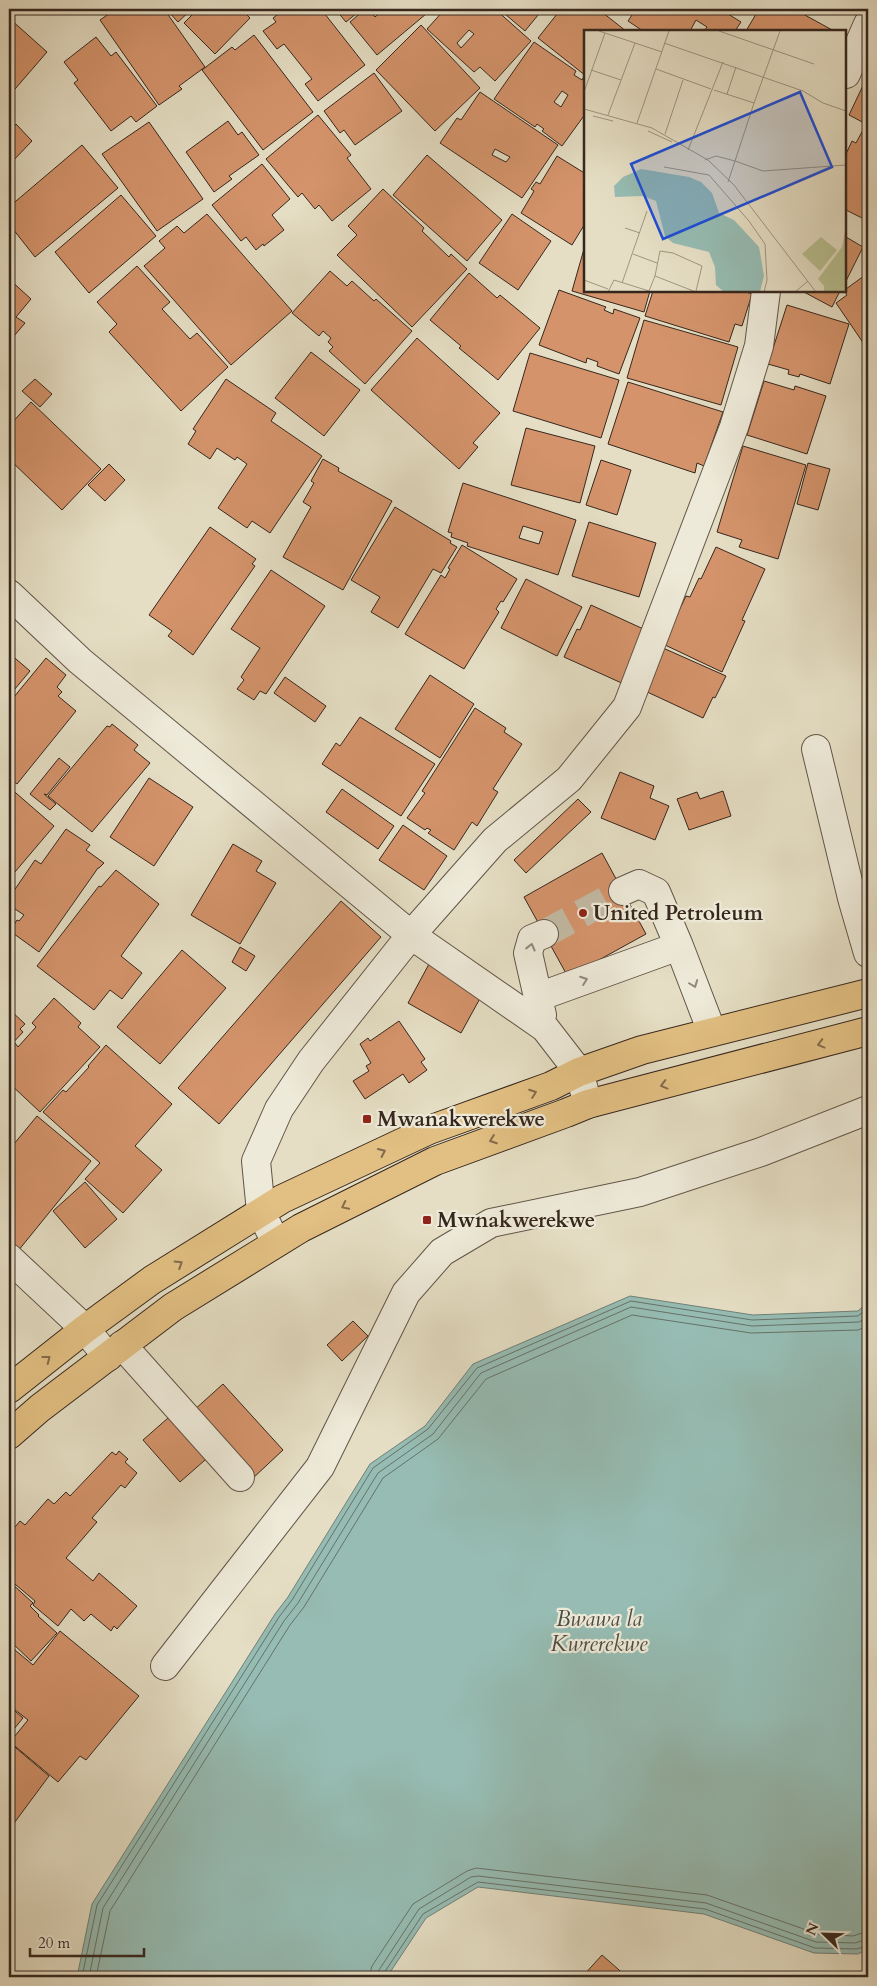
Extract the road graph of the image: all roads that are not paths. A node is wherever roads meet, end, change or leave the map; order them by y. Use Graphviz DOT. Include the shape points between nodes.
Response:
graph roads {
  1 [pos="868,24"];
  2 [pos="847,72"];
  3 [pos="766,292"];
  4 [pos="9,594"];
  5 [pos="816,749"];
  6 [pos="623,891"];
  7 [pos="544,934"];
  8 [pos="411,935"];
  9 [pos="679,946"];
  10 [pos="868,953"];
  11 [pos="868,993"];
  12 [pos="538,997"];
  13 [pos="545,1028"];
  14 [pos="868,1031"];
  15 [pos="712,1032"];
  16 [pos="579,1072"];
  17 [pos="588,1104"];
  18 [pos="868,1110"];
  19 [pos="261,1212"];
  20 [pos="276,1243"];
  21 [pos="9,1258"];
  22 [pos="85,1329"];
  23 [pos="115,1351"];
  24 [pos="9,1389"];
  25 [pos="9,1435"];
  26 [pos="240,1477"];
  27 [pos="166,1666"];
  1 -- 2 [label="street"];
  3 -- 8 [label="street" via="759,346 734,427 627,707 569,779 495,840"];
  4 -- 8 [label="street" via="80,660"];
  5 -- 10 [label="street"];
  6 -- 9 [label="street" via="638,884 656,892"];
  12 -- 7 [label="street, one-way" via="528,953 532,939"];
  8 -- 13 [label="street"];
  8 -- 19 [label="street" via="311,1061 280,1110 256,1161"];
  12 -- 9 [label="street, one-way"];
  9 -- 15 [label="street, one-way"];
  11 -- 15 [label="main road"];
  12 -- 13 [label="street"];
  13 -- 16 [label="street"];
  14 -- 17 [label="main road, one-way"];
  15 -- 16 [label="main road" via="642,1050"];
  16 -- 17 [label="street"];
  19 -- 16 [label="main road, one-way" via="429,1130 551,1086"];
  17 -- 20 [label="main road, one-way" via="435,1161"];
  18 -- 27 [label="street" via="761,1152 640,1192 491,1222 442,1252 406,1293 320,1467"];
  19 -- 20 [label="street"];
  22 -- 19 [label="main road, one-way" via="152,1280"];
  20 -- 23 [label="main road" via="173,1306"];
  21 -- 22 [label="street"];
  22 -- 23 [label="street"];
  24 -- 22 [label="main road, one-way"];
  23 -- 25 [label="main road"];
  23 -- 26 [label="street"];
}
